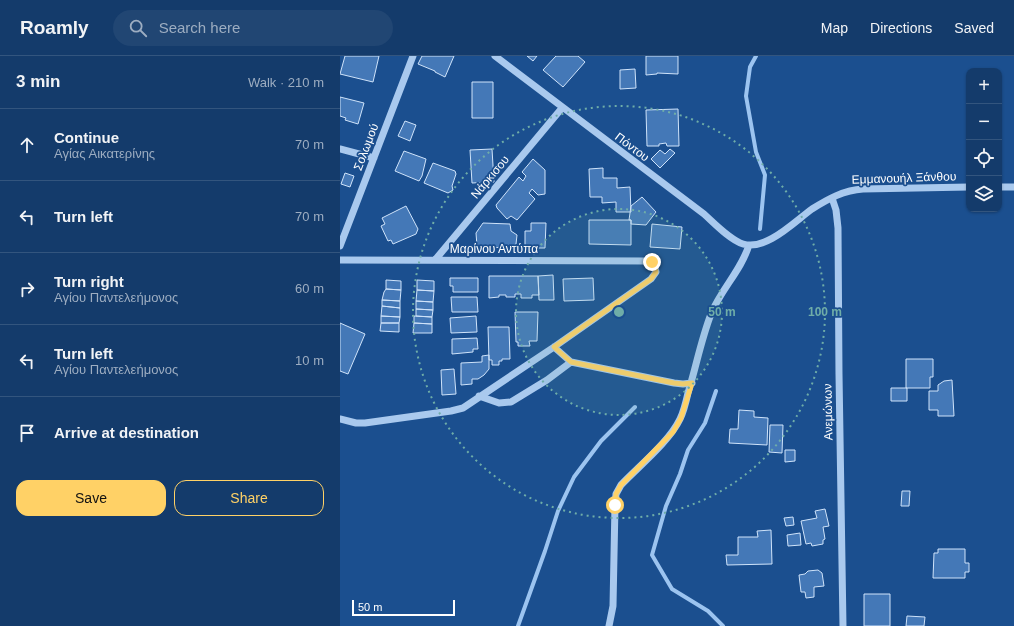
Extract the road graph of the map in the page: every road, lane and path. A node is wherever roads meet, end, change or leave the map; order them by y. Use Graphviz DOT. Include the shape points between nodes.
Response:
graph roads {
  1 [pos="413,56"];
  2 [pos="495,56"];
  3 [pos="562,108"];
  4 [pos="340,149"];
  5 [pos="374,158"];
  6 [pos="966,187"];
  7 [pos="1002,187"];
  8 [pos="1014,187"];
  9 [pos="832,198"];
  10 [pos="759,244"];
  11 [pos="749,245"];
  12 [pos="340,246"];
  13 [pos="340,260"];
  14 [pos="435,260"];
  15 [pos="554,347"];
  16 [pos="571,362"];
  17 [pos="692,383"];
  18 [pos="479,396"];
  19 [pos="340,418"];
  20 [pos="610,626"];
  21 [pos="843,626"];
  1 -- 5 [label="street, Σολωμού"];
  2 -- 3 [label="street, Πόντου"];
  3 -- 11 [label="street, Πόντου" via="704,214 733,239"];
  3 -- 14 [label="street, Νάρκισου"];
  4 -- 5 [label="street"];
  5 -- 12 [label="street, Σολωμού"];
  6 -- 9 [label="street, Εμμανουήλ Ξάνθου" via="855,189"];
  7 -- 8 [label="street"];
  9 -- 10 [label="street, Εμμανουήλ Ξάνθου"];
  9 -- 21 [label="street, Ανεμώνων" via="838,228"];
  10 -- 11 [label="street, Πόντου"];
  11 -- 17 [label="street" via="742,264 712,313"];
  13 -- 14 [label="street, Μαρίνου Αντύπα"];
  14 -- 15 [label="street, Μαρίνου Αντύπα" via="648,261 654,265 656,272 651,279"];
  15 -- 16 [label="street"];
  15 -- 18 [label="street"];
  16 -- 17 [label="street" via="674,383"];
  16 -- 18 [label="street" via="511,402 499,403"];
  17 -- 20 [label="street" via="681,418 673,432 621,485 616,494 613,606"];
  18 -- 19 [label="street" via="463,408 451,411 365,423"];
}
